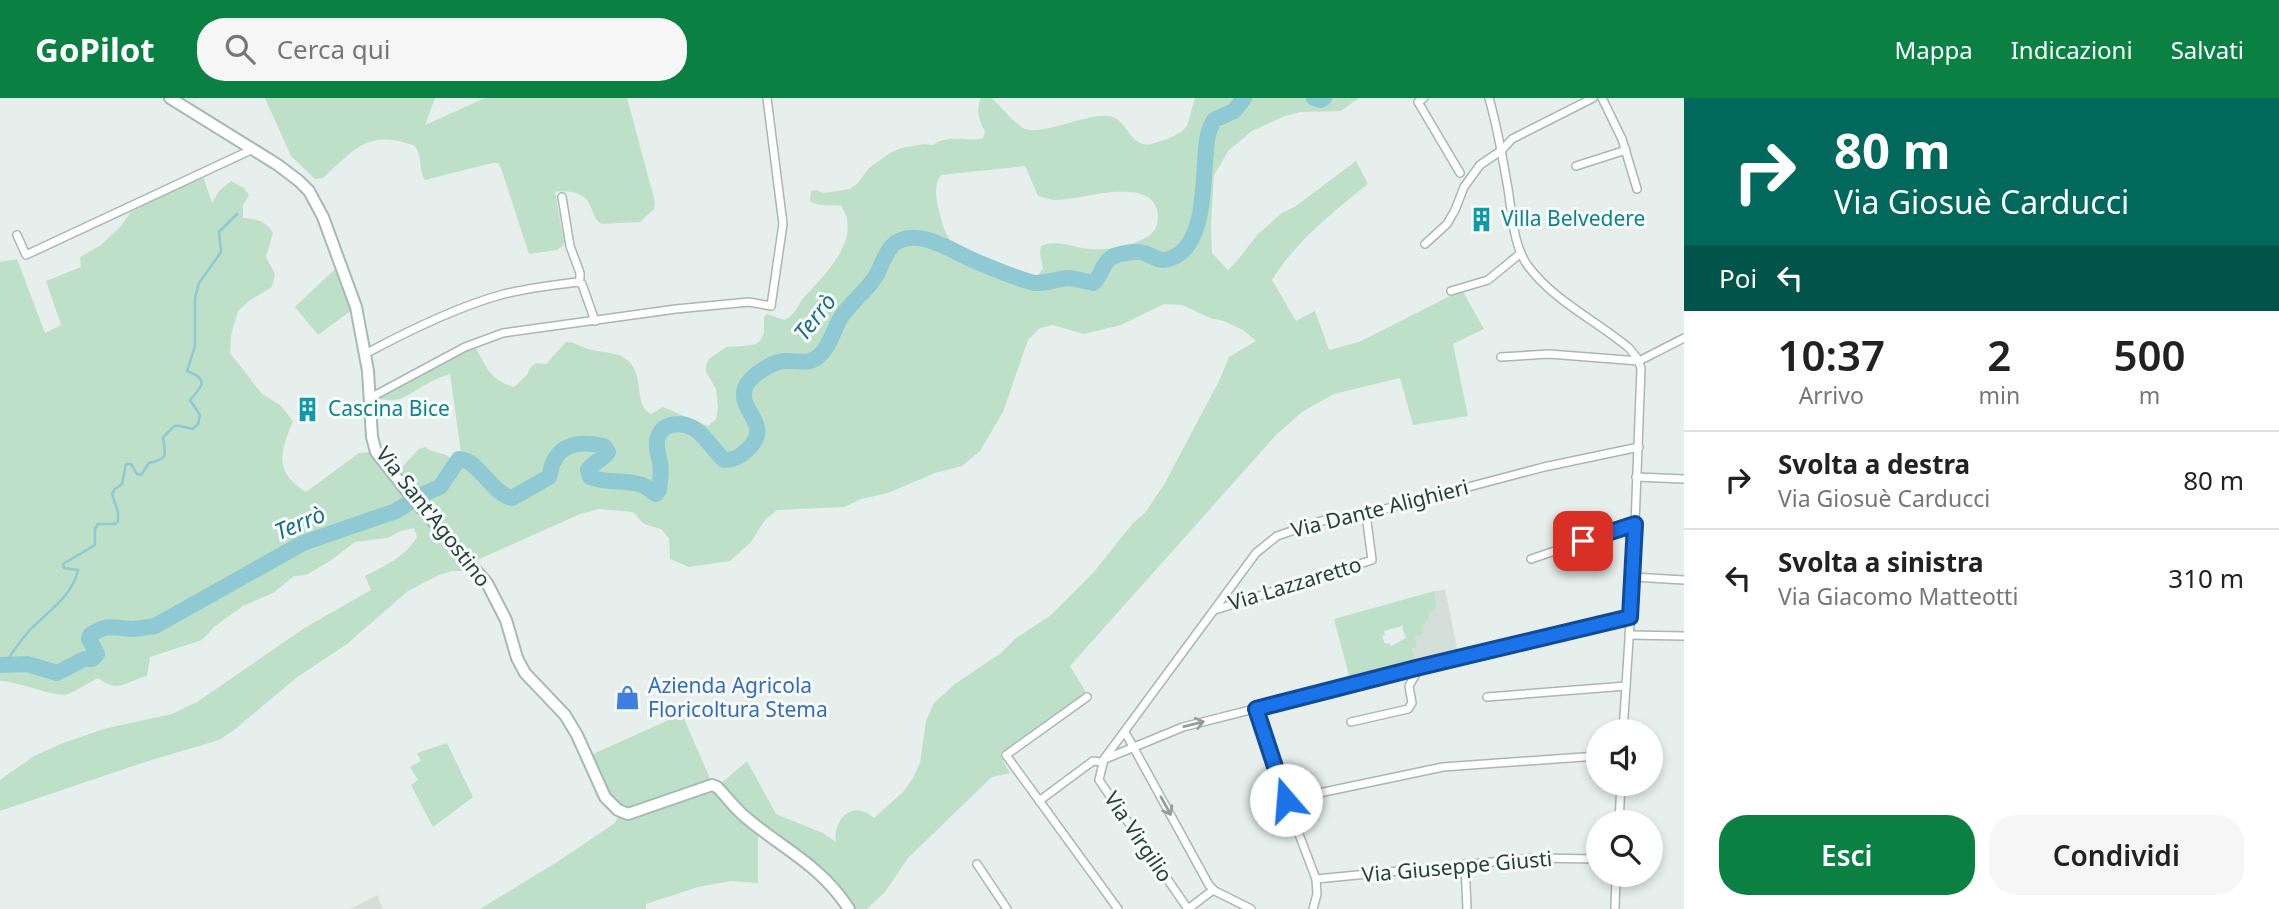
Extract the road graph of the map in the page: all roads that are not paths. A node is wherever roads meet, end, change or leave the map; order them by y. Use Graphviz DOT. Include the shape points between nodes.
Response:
graph roads {
  1 [pos="170,98"];
  2 [pos="767,98"];
  3 [pos="1424,98"];
  4 [pos="1489,98"];
  5 [pos="1593,98"];
  6 [pos="1602,98"];
  7 [pos="253,149"];
  8 [pos="1502,150"];
  9 [pos="1626,150"];
  10 [pos="1576,166"];
  11 [pos="1460,173"];
  12 [pos="1637,189"];
  13 [pos="562,197"];
  14 [pos="18,235"];
  15 [pos="1426,244"];
  16 [pos="1521,253"];
  17 [pos="578,282"];
  18 [pos="1451,292"];
  19 [pos="595,321"];
  20 [pos="1684,338"];
  21 [pos="365,354"];
  22 [pos="1502,357"];
  23 [pos="1639,361"];
  24 [pos="370,398"];
  25 [pos="1639,447"];
  26 [pos="1636,477"];
  27 [pos="1684,479"];
  28 [pos="1366,514"];
  29 [pos="1635,524"];
  30 [pos="1531,559"];
  31 [pos="1633,577"];
  32 [pos="1684,580"];
  33 [pos="1214,610"];
  34 [pos="1630,617"];
  35 [pos="1629,635"];
  36 [pos="1684,636"];
  37 [pos="1420,667"];
  38 [pos="1626,687"];
  39 [pos="1087,697"];
  40 [pos="1487,697"];
  41 [pos="1256,709"];
  42 [pos="1624,719"];
  43 [pos="1351,722"];
  44 [pos="1125,732"];
  45 [pos="1133,746"];
  46 [pos="1586,757"];
  47 [pos="1103,761"];
  48 [pos="1286,800"];
  49 [pos="1039,801"];
  50 [pos="1586,859"];
  51 [pos="977,864"];
  52 [pos="1465,864"];
  53 [pos="1316,879"];
  54 [pos="1616,887"];
  55 [pos="1213,890"];
  56 [pos="849,909"];
  57 [pos="1007,909"];
  58 [pos="1118,909"];
  59 [pos="1188,909"];
  60 [pos="1251,909"];
  61 [pos="1313,909"];
  62 [pos="1467,909"];
  63 [pos="1615,909"];
  1 -- 7 [label="street, Via Sant'Agostino"];
  2 -- 19 [label="street" via="783,224 771,306 749,302"];
  3 -- 11 [label="street" via="1418,102"];
  4 -- 8 [label="street"];
  5 -- 8 [label="street" via="1510,140"];
  6 -- 9 [label="street"];
  7 -- 14 [label="street" via="26,255"];
  7 -- 21 [label="street, Via Sant'Agostino" via="309,191 356,307"];
  8 -- 15 [label="street" via="1476,169 1447,224"];
  8 -- 16 [label="street"];
  9 -- 10 [label="street"];
  9 -- 12 [label="street"];
  13 -- 17 [label="street" via="570,246 580,273"];
  16 -- 18 [label="street" via="1488,280"];
  16 -- 23 [label="street" via="1546,285"];
  17 -- 19 [label="street" via="584,286"];
  17 -- 21 [label="street" via="501,295"];
  19 -- 24 [label="street" via="503,333 465,347"];
  20 -- 23 [label="street"];
  21 -- 24 [label="street, Via Sant'Agostino"];
  22 -- 23 [label="street" via="1549,354"];
  23 -- 25 [label="street"];
  24 -- 56 [label="street, Via Sant'Agostino" via="376,452 487,583 525,673 565,715 605,797 628,814 717,787 742,814 821,874"];
  25 -- 26 [label="street"];
  25 -- 28 [label="street, Via Dante Alighieri"];
  26 -- 27 [label="street"];
  26 -- 29 [label="street"];
  28 -- 33 [label="street, Via Dante Alighieri" via="1321,520 1277,536 1256,552"];
  28 -- 33 [label="street, Via Lazzaretto" via="1373,560"];
  29 -- 30 [label="street"];
  29 -- 31 [label="street"];
  31 -- 32 [label="street"];
  31 -- 34 [label="street"];
  33 -- 44 [label="street, Via Dante Alighieri"];
  34 -- 35 [label="street"];
  34 -- 37 [label="street"];
  35 -- 36 [label="street"];
  35 -- 38 [label="street"];
  37 -- 41 [label="street"];
  37 -- 43 [label="street" via="1409,686 1412,703 1408,709"];
  38 -- 40 [label="street"];
  38 -- 42 [label="street"];
  39 -- 49 [label="street" via="1006,755"];
  45 -- 41 [label="street, one-way" via="1183,727"];
  41 -- 48 [label="street"];
  44 -- 45 [label="street"];
  44 -- 47 [label="street, Via Dante Alighieri"];
  45 -- 47 [label="street"];
  45 -- 55 [label="street, one-way"];
  46 -- 48 [label="street" via="1443,767"];
  47 -- 49 [label="street" via="1093,761"];
  47 -- 59 [label="street, Via Virgilio" via="1099,780"];
  48 -- 53 [label="street"];
  49 -- 58 [label="street"];
  50 -- 52 [label="street, Via Giuseppe Giusti"];
  51 -- 57 [label="street"];
  52 -- 53 [label="street, Via Giuseppe Giusti"];
  52 -- 62 [label="street"];
  53 -- 61 [label="street"];
  54 -- 63 [label="street"];
  55 -- 59 [label="street"];
  55 -- 60 [label="street"];
}
